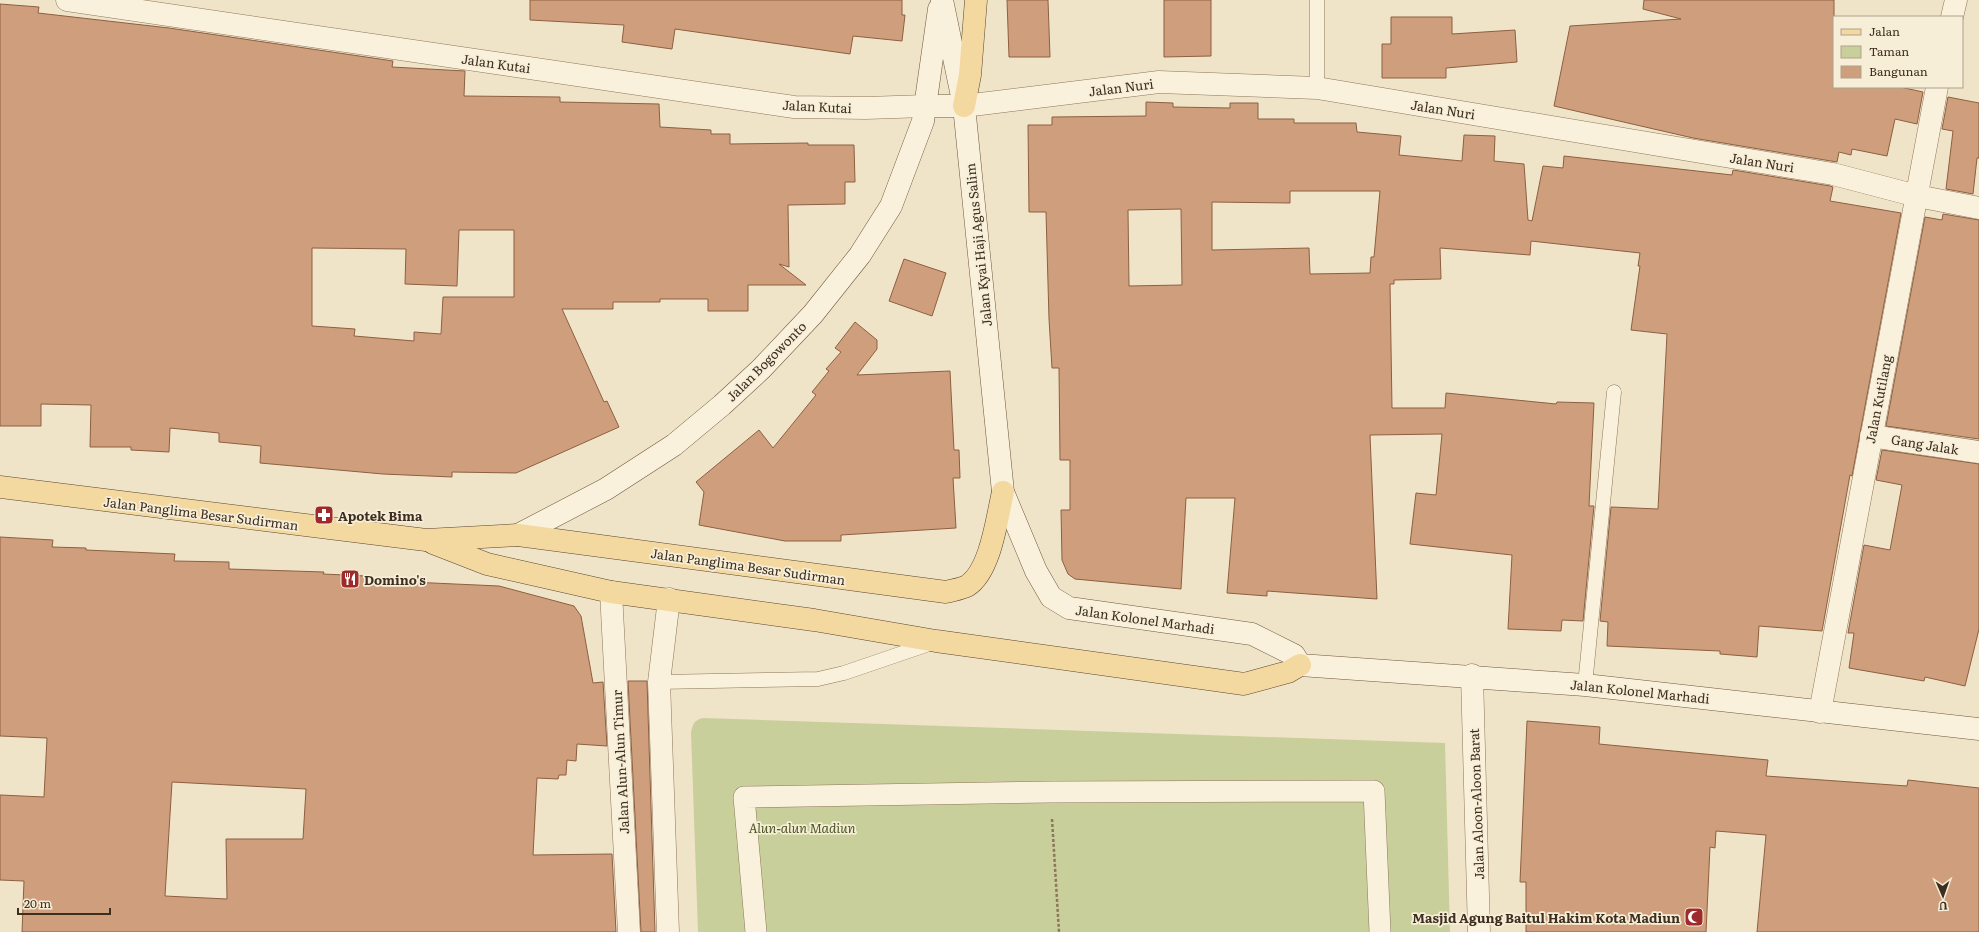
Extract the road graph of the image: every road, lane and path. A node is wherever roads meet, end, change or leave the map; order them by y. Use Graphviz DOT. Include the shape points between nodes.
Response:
graph roads {
  1 [pos="67,0"];
  2 [pos="941,0"];
  3 [pos="976,0"];
  4 [pos="1317,0"];
  5 [pos="1956,0"];
  6 [pos="1952,16"];
  7 [pos="1317,88"];
  8 [pos="1936,88"];
  9 [pos="926,106"];
  10 [pos="964,106"];
  11 [pos="1917,196"];
  12 [pos="1979,208"];
  13 [pos="1614,392"];
  14 [pos="1871,436"];
  15 [pos="1979,452"];
  16 [pos="0,487"];
  17 [pos="1003,492"];
  18 [pos="518,535"];
  19 [pos="426,540"];
  20 [pos="611,592"];
  21 [pos="669,599"];
  22 [pos="936,641"];
  23 [pos="1300,665"];
  24 [pos="1472,675"];
  25 [pos="659,682"];
  26 [pos="1585,685"];
  27 [pos="1820,712"];
  28 [pos="1979,729"];
  29 [pos="1051,792"];
  30 [pos="629,932"];
  31 [pos="668,932"];
  32 [pos="756,932"];
  33 [pos="1058,932"];
  34 [pos="1380,932"];
  35 [pos="1479,932"];
  1 -- 9 [label="street, Jalan Kutai" via="794,107"];
  2 -- 9 [label="street, Jalan Bogowonto"];
  2 -- 10 [label="street, Jalan Kyai Haji Agus Salim"];
  3 -- 10 [label="main road" via="970,75"];
  4 -- 7 [label="lane"];
  5 -- 6 [label="street"];
  7 -- 10 [label="street, Jalan Nuri" via="1159,82"];
  7 -- 11 [label="street, Jalan Nuri" via="1833,174"];
  8 -- 11 [label="street, Jalan Kutilang"];
  9 -- 10 [label="street, Jalan Kutai"];
  9 -- 18 [label="street, Jalan Bogowonto" via="923,121 891,206 860,256 813,314 761,369 674,445 606,489"];
  10 -- 17 [label="street, Jalan Kyai Haji Agus Salim"];
  11 -- 12 [label="street, Jalan Nuri"];
  11 -- 14 [label="street, Jalan Kutilang"];
  13 -- 26 [label="lane"];
  14 -- 15 [label="street, Gang Jalak"];
  14 -- 27 [label="street, Jalan Kutilang"];
  16 -- 19 [label="main road, Jalan Panglima Besar Sudirman"];
  17 -- 18 [label="main road, Jalan Panglima Besar Sudirman" via="990,551 980,571 967,585 946,592"];
  17 -- 23 [label="street, Jalan Kolonel Marhadi" via="1036,571 1051,597 1070,608 1107,615 1252,634 1294,655"];
  18 -- 19 [label="main road, Jalan Panglima Besar Sudirman"];
  19 -- 20 [label="main road, Jalan Panglima Besar Sudirman" via="487,564"];
  20 -- 21 [label="main road, Jalan Panglima Besar Sudirman"];
  20 -- 30 [label="street, Jalan Alun-Alun Timur"];
  21 -- 22 [label="main road, Jalan Panglima Besar Sudirman"];
  21 -- 25 [label="street"];
  22 -- 23 [label="main road, Jalan Kolonel Marhadi" via="1244,684 1288,672"];
  22 -- 25 [label="lane" via="844,673 818,679"];
  23 -- 24 [label="street, Jalan Kolonel Marhadi"];
  24 -- 26 [label="street, Jalan Kolonel Marhadi"];
  24 -- 35 [label="street, Jalan Aloon-Aloon Barat"];
  25 -- 31 [label="street"];
  26 -- 27 [label="street, Jalan Kolonel Marhadi"];
  27 -- 28 [label="street, Jalan Kolonel Marhadi"];
  29 -- 32 [label="street" via="744,797"];
  29 -- 33 [label="path"];
  29 -- 34 [label="street" via="1374,791"];
}
